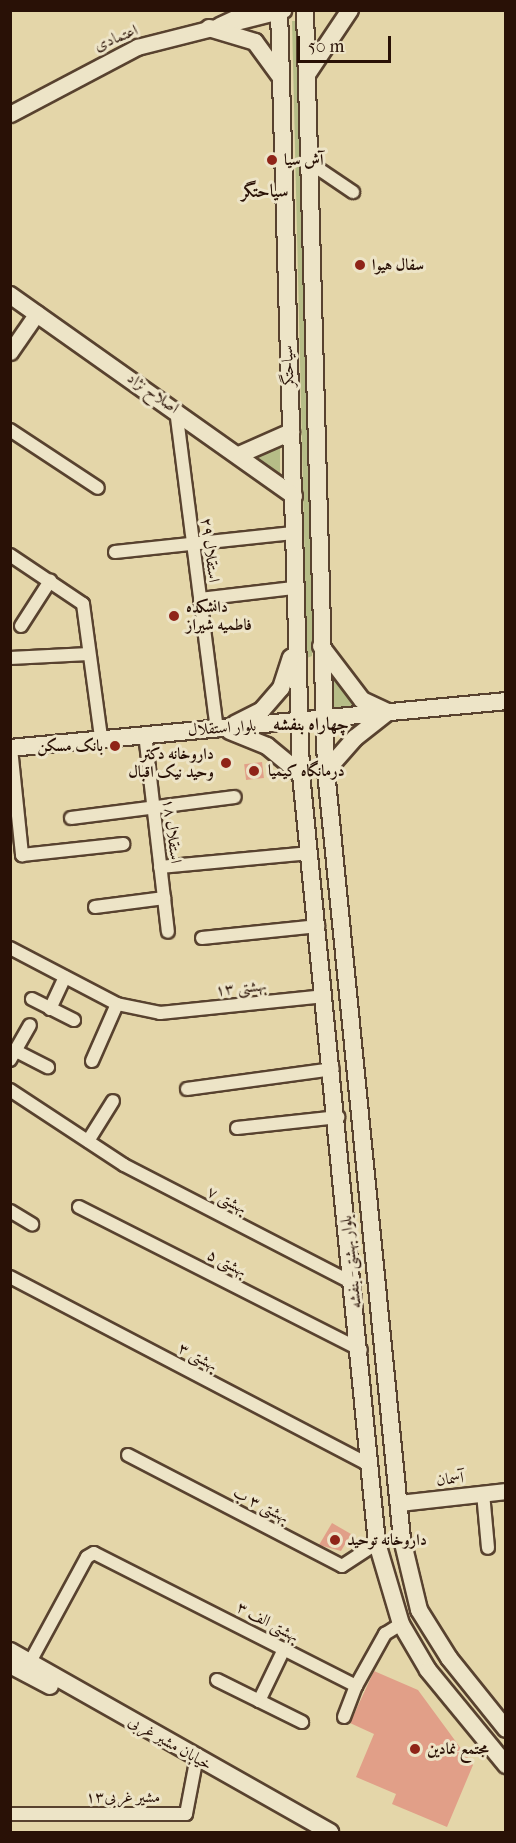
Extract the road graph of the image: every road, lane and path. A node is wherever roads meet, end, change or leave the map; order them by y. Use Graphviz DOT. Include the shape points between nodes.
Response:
graph roads {
  1 [pos="254,10"];
  2 [pos="305,10"];
  3 [pos="350,10"];
  4 [pos="280,11"];
  5 [pos="215,27"];
  6 [pos="308,73"];
  7 [pos="280,78"];
  8 [pos="10,114"];
  9 [pos="310,163"];
  10 [pos="353,192"];
  11 [pos="10,295"];
  12 [pos="37,313"];
  13 [pos="10,352"];
  14 [pos="176,409"];
  15 [pos="10,430"];
  16 [pos="291,432"];
  17 [pos="241,454"];
  18 [pos="98,488"];
  19 [pos="294,496"];
  20 [pos="293,533"];
  21 [pos="192,541"];
  22 [pos="115,552"];
  23 [pos="10,555"];
  24 [pos="50,581"];
  25 [pos="293,588"];
  26 [pos="200,599"];
  27 [pos="21,626"];
  28 [pos="320,645"];
  29 [pos="295,647"];
  30 [pos="89,654"];
  31 [pos="10,658"];
  32 [pos="506,701"];
  33 [pos="388,712"];
  34 [pos="325,719"];
  35 [pos="298,722"];
  36 [pos="222,730"];
  37 [pos="145,734"];
  38 [pos="101,738"];
  39 [pos="11,748"];
  40 [pos="326,771"];
  41 [pos="301,774"];
  42 [pos="235,797"];
  43 [pos="152,808"];
  44 [pos="71,818"];
  45 [pos="14,825"];
  46 [pos="123,844"];
  47 [pos="310,853"];
  48 [pos="160,867"];
  49 [pos="164,898"];
  50 [pos="96,907"];
  51 [pos="318,926"];
  52 [pos="168,932"];
  53 [pos="202,938"];
  54 [pos="10,948"];
  55 [pos="65,977"];
  56 [pos="325,996"];
  57 [pos="32,999"];
  58 [pos="117,1004"];
  59 [pos="50,1009"];
  60 [pos="74,1020"];
  61 [pos="30,1025"];
  62 [pos="13,1056"];
  63 [pos="92,1062"];
  64 [pos="48,1067"];
  65 [pos="333,1069"];
  66 [pos="187,1089"];
  67 [pos="10,1090"];
  68 [pos="113,1101"];
  69 [pos="338,1118"];
  70 [pos="237,1128"];
  71 [pos="88,1141"];
  72 [pos="78,1207"];
  73 [pos="10,1210"];
  74 [pos="372,1222"];
  75 [pos="32,1224"];
  76 [pos="348,1225"];
  77 [pos="10,1276"];
  78 [pos="353,1283"];
  79 [pos="361,1350"];
  80 [pos="128,1455"];
  81 [pos="371,1466"];
  82 [pos="506,1491"];
  83 [pos="483,1493"];
  84 [pos="399,1503"];
  85 [pos="377,1543"];
  86 [pos="488,1548"];
  87 [pos="401,1624"];
  88 [pos="284,1649"];
  89 [pos="10,1651"];
  90 [pos="30,1662"];
  91 [pos="10,1665"];
  92 [pos="217,1680"];
  93 [pos="356,1686"];
  94 [pos="259,1701"];
  95 [pos="344,1717"];
  96 [pos="302,1722"];
  97 [pos="506,1729"];
  98 [pos="506,1765"];
  99 [pos="195,1767"];
  100 [pos="12,1814"];
  101 [pos="313,1833"];
  102 [pos="330,1833"];
  1 -- 5 [label="main road"];
  2 -- 6 [label="main road, سیاحتگر"];
  3 -- 6 [label="main road"];
  4 -- 5 [label="street, اعتمادی"];
  4 -- 7 [label="main road, سیاحتگر"];
  5 -- 7 [label="main road" via="255,42"];
  5 -- 8 [label="street, اعتمادی" via="124,52"];
  6 -- 9 [label="main road, سیاحتگر"];
  7 -- 16 [label="main road, سیاحتگر"];
  9 -- 10 [label="street"];
  9 -- 28 [label="main road, سیاحتگر"];
  11 -- 12 [label="main road, اصلاح نژاد"];
  12 -- 13 [label="street"];
  12 -- 14 [label="main road, اصلاح نژاد"];
  14 -- 17 [label="main road, اصلاح نژاد"];
  14 -- 21 [label="street, ۲۹ استقلال"];
  15 -- 18 [label="street"];
  16 -- 17 [label="main road"];
  16 -- 19 [label="main road, سیاحتگر"];
  17 -- 19 [label="main road, اصلاح نژاد"];
  19 -- 20 [label="main road, سیاحتگر"];
  20 -- 21 [label="street"];
  20 -- 25 [label="main road, سیاحتگر"];
  21 -- 22 [label="street"];
  21 -- 26 [label="street, ۲۹ استقلال"];
  23 -- 24 [label="street"];
  24 -- 27 [label="street"];
  24 -- 30 [label="street" via="83,603"];
  25 -- 26 [label="street"];
  25 -- 29 [label="main road, سیاحتگر"];
  26 -- 36 [label="street, ۲۹ استقلال"];
  28 -- 33 [label="main road" via="362,700"];
  28 -- 34 [label="main road, سیاحتگر"];
  29 -- 35 [label="main road, سیاحتگر"];
  29 -- 36 [label="main road" via="281,688 262,710"];
  30 -- 31 [label="street"];
  30 -- 38 [label="street"];
  32 -- 33 [label="main road, بلوار استقلال"];
  33 -- 34 [label="main road, بلوار استقلال"];
  33 -- 40 [label="main road" via="355,738"];
  34 -- 35 [label="main road, بلوار استقلال"];
  34 -- 40 [label="main road, بلوار بهشتی - بنفشه"];
  35 -- 36 [label="main road, بلوار استقلال"];
  35 -- 41 [label="main road, بلوار بهشتی - بنفشه"];
  36 -- 37 [label="main road, بلوار استقلال"];
  36 -- 41 [label="main road" via="267,746"];
  37 -- 38 [label="main road, بلوار استقلال"];
  37 -- 43 [label="street, استقلال ۱۸"];
  38 -- 39 [label="main road, بلوار استقلال"];
  39 -- 45 [label="street"];
  40 -- 74 [label="main road, بلوار بهشتی - بنفشه"];
  41 -- 47 [label="main road, بلوار بهشتی - بنفشه"];
  42 -- 43 [label="street"];
  43 -- 44 [label="street"];
  43 -- 48 [label="street, استقلال ۱۸"];
  45 -- 46 [label="street" via="22,855"];
  47 -- 48 [label="street"];
  47 -- 51 [label="main road, بلوار بهشتی - بنفشه"];
  48 -- 49 [label="street, استقلال ۱۸"];
  49 -- 50 [label="street"];
  49 -- 52 [label="street, استقلال ۱۸"];
  51 -- 53 [label="street"];
  51 -- 56 [label="main road, بلوار بهشتی - بنفشه"];
  54 -- 55 [label="street, بهشتی ۱۳"];
  55 -- 58 [label="street, بهشتی ۱۳"];
  55 -- 59 [label="street"];
  56 -- 58 [label="street, بهشتی ۱۳" via="160,1013"];
  56 -- 65 [label="main road, بلوار بهشتی - بنفشه"];
  57 -- 59 [label="street"];
  58 -- 63 [label="street"];
  59 -- 60 [label="street"];
  61 -- 62 [label="street"];
  62 -- 64 [label="street"];
  65 -- 66 [label="street"];
  65 -- 69 [label="main road, بلوار بهشتی - بنفشه"];
  67 -- 71 [label="street, بهشتی ۷"];
  68 -- 71 [label="street"];
  69 -- 70 [label="street"];
  69 -- 76 [label="main road, بلوار بهشتی - بنفشه"];
  71 -- 78 [label="street, بهشتی ۷"];
  72 -- 79 [label="street, بهشتی ۵"];
  73 -- 75 [label="street"];
  74 -- 76 [label="main road"];
  74 -- 84 [label="main road, بلوار بهشتی - بنفشه"];
  76 -- 78 [label="main road, بلوار بهشتی - بنفشه"];
  77 -- 81 [label="street, بهشتی ۳"];
  78 -- 79 [label="main road, بلوار بهشتی - بنفشه"];
  79 -- 81 [label="main road, بلوار بهشتی - بنفشه"];
  80 -- 85 [label="street, بهشتی ۳ ب" via="342,1566"];
  81 -- 85 [label="main road, بلوار بهشتی - بنفشه"];
  82 -- 83 [label="street, آسمان"];
  83 -- 84 [label="street, آسمان"];
  83 -- 86 [label="street"];
  84 -- 97 [label="main road, بلوار بهشتی - بنفشه" via="402,1539 419,1610 449,1659"];
  85 -- 87 [label="main road, بلوار بهشتی - بنفشه"];
  87 -- 93 [label="street" via="385,1634"];
  87 -- 98 [label="main road, بلوار بهشتی - بنفشه" via="428,1670"];
  88 -- 90 [label="street, بهشتی الف ۳" via="94,1553 87,1557"];
  88 -- 93 [label="street, بهشتی الف ۳"];
  88 -- 94 [label="street"];
  89 -- 90 [label="main road, خیابان مشیر غربی"];
  90 -- 102 [label="main road, خیابان مشیر غربی"];
  91 -- 99 [label="main road, خیابان مشیر غربی"];
  92 -- 94 [label="street"];
  93 -- 95 [label="street"];
  94 -- 96 [label="street"];
  99 -- 100 [label="street, مشیر غربی۱۳" via="186,1814"];
  99 -- 101 [label="main road, خیابان مشیر غربی"];
}
